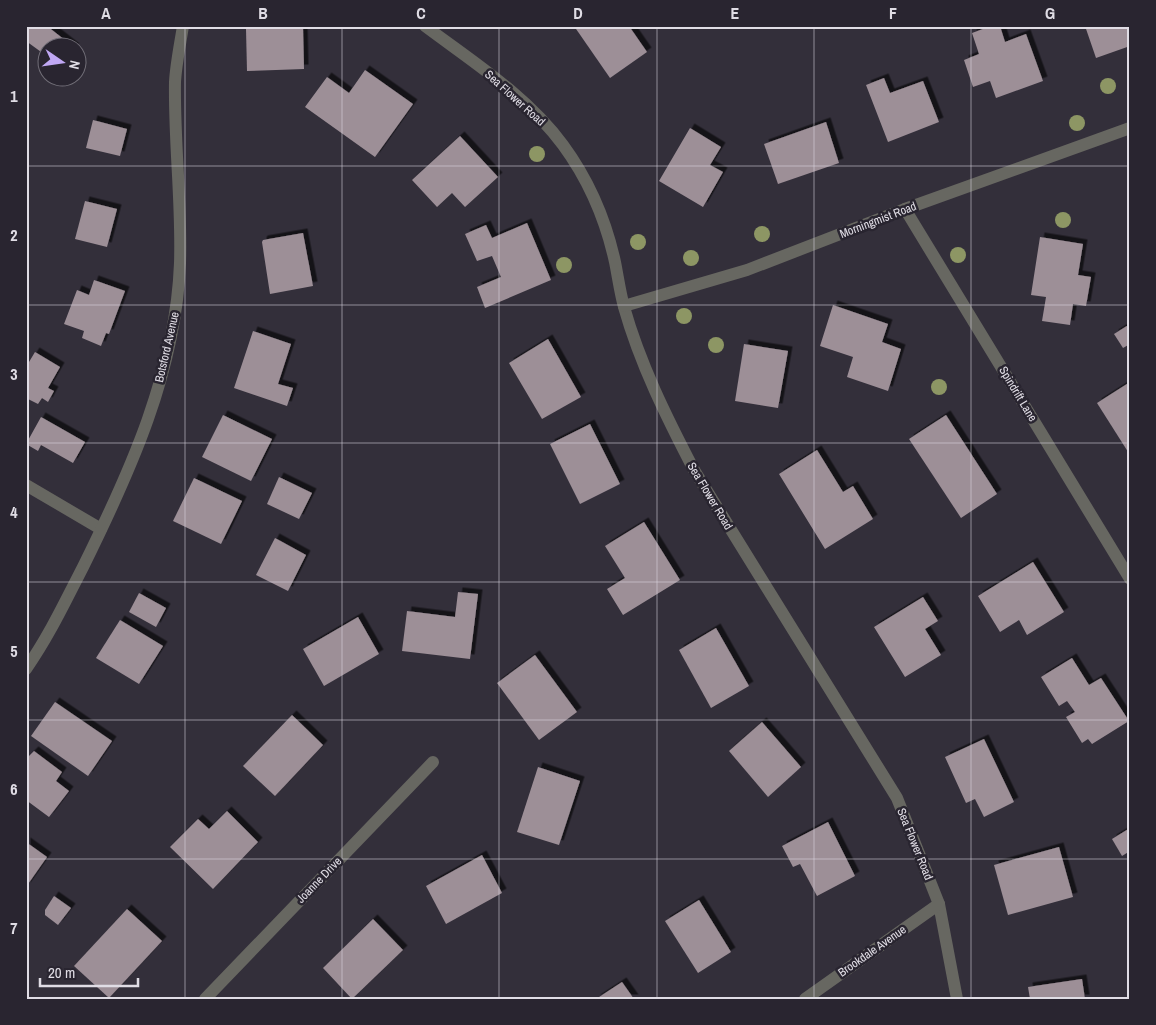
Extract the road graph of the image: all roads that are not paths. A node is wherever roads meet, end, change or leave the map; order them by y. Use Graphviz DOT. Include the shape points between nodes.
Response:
graph roads {
  1 [pos="183,26"];
  2 [pos="425,26"];
  3 [pos="1130,128"];
  4 [pos="905,209"];
  5 [pos="624,306"];
  6 [pos="26,485"];
  7 [pos="101,529"];
  8 [pos="1130,579"];
  9 [pos="26,669"];
  10 [pos="433,762"];
  11 [pos="939,904"];
  12 [pos="205,999"];
  13 [pos="805,999"];
  14 [pos="957,999"];
  1 -- 7 [label="street, Botsford Avenue" via="175,80 180,216 176,316 165,368 134,456"];
  2 -- 5 [label="street, Sea Flower Road" via="520,99 563,145 602,217"];
  3 -- 4 [label="street, Morningmist Road"];
  4 -- 5 [label="street, Morningmist Road" via="747,270"];
  4 -- 8 [label="street, Spindrift Lane"];
  5 -- 11 [label="street, Sea Flower Road" via="644,365 694,470 897,798"];
  6 -- 7 [label="street"];
  7 -- 9 [label="street, Botsford Avenue" via="44,644"];
  10 -- 12 [label="street, Joanne Drive"];
  11 -- 13 [label="street, Brookdale Avenue"];
  11 -- 14 [label="street, Sea Flower Road"];
}
